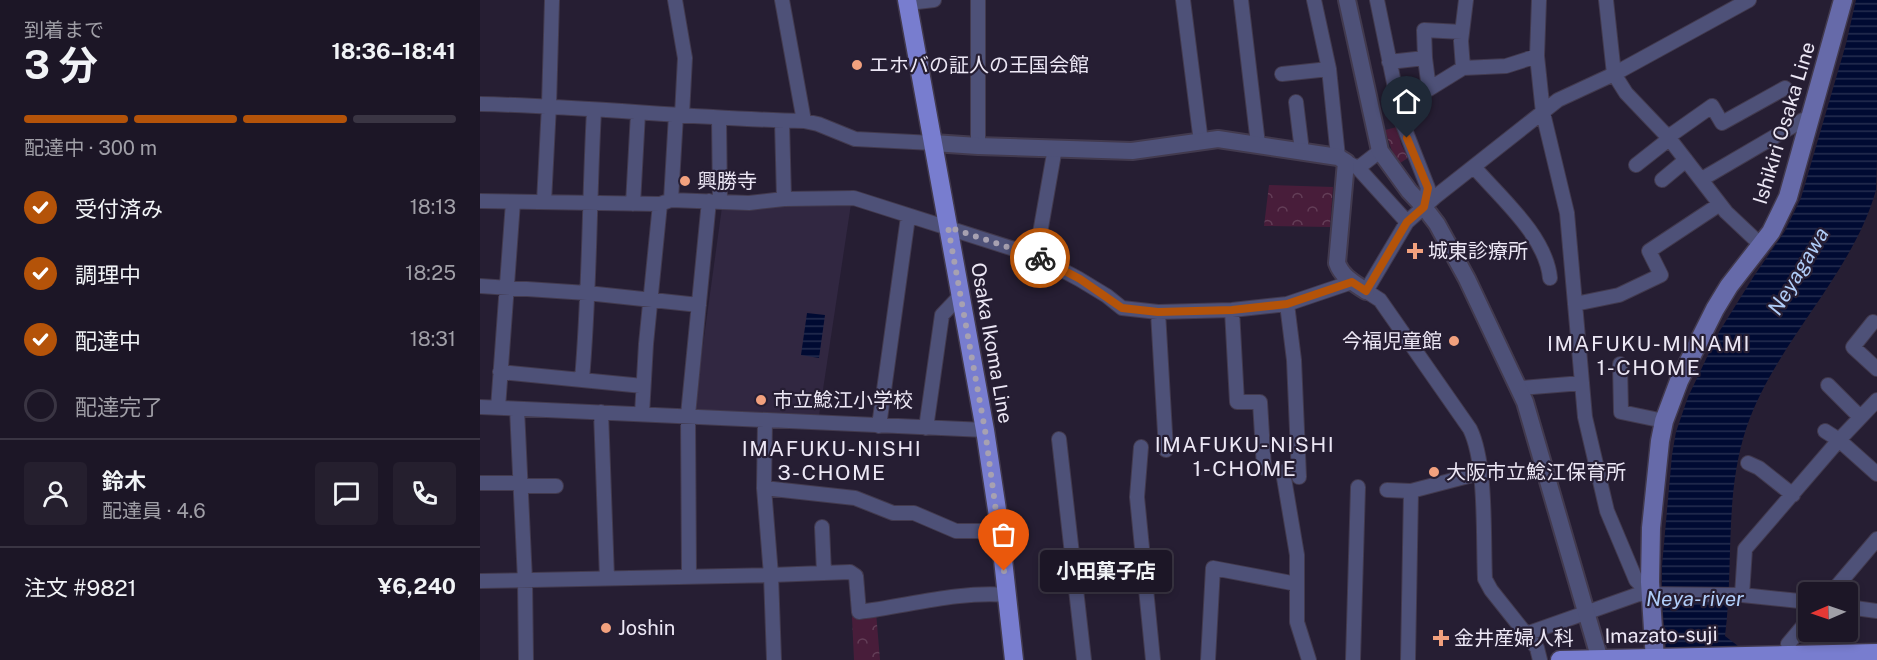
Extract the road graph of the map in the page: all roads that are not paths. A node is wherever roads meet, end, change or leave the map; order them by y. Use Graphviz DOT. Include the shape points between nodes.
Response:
graph roads {
  1 [pos="552,0"];
  2 [pos="675,0"];
  3 [pos="782,0"];
  4 [pos="934,0"];
  5 [pos="978,0"];
  6 [pos="1183,0"];
  7 [pos="1241,0"];
  8 [pos="1314,0"];
  9 [pos="1347,0"];
  10 [pos="1377,0"];
  11 [pos="1466,0"];
  12 [pos="1539,0"];
  13 [pos="1606,0"];
  14 [pos="1749,0"];
  15 [pos="1843,0"];
  16 [pos="908,1"];
  17 [pos="1462,32"];
  18 [pos="1537,56"];
  19 [pos="1425,58"];
  20 [pos="1389,62"];
  21 [pos="1463,68"];
  22 [pos="1329,69"];
  23 [pos="1282,74"];
  24 [pos="1614,74"];
  25 [pos="1785,88"];
  26 [pos="1429,89"];
  27 [pos="1397,99"];
  28 [pos="1296,102"];
  29 [pos="480,104"];
  30 [pos="549,105"];
  31 [pos="594,111"];
  32 [pos="638,113"];
  33 [pos="1543,113"];
  34 [pos="679,115"];
  35 [pos="719,118"];
  36 [pos="1803,120"];
  37 [pos="782,121"];
  38 [pos="804,121"];
  39 [pos="1668,138"];
  40 [pos="1201,142"];
  41 [pos="933,143"];
  42 [pos="1258,144"];
  43 [pos="978,146"];
  44 [pos="1055,148"];
  45 [pos="1302,151"];
  46 [pos="1380,151"];
  47 [pos="1686,160"];
  48 [pos="1347,162"];
  49 [pos="1636,165"];
  50 [pos="1474,167"];
  51 [pos="1702,179"];
  52 [pos="1662,180"];
  53 [pos="784,199"];
  54 [pos="480,201"];
  55 [pos="513,202"];
  56 [pos="544,202"];
  57 [pos="665,202"];
  58 [pos="715,202"];
  59 [pos="589,204"];
  60 [pos="633,204"];
  61 [pos="1720,204"];
  62 [pos="1424,207"];
  63 [pos="908,216"];
  64 [pos="1407,222"];
  65 [pos="948,227"];
  66 [pos="1761,245"];
  67 [pos="1036,256"];
  68 [pos="1571,269"];
  69 [pos="480,286"];
  70 [pos="1359,286"];
  71 [pos="507,287"];
  72 [pos="587,293"];
  73 [pos="960,296"];
  74 [pos="651,300"];
  75 [pos="1287,304"];
  76 [pos="1575,304"];
  77 [pos="699,305"];
  78 [pos="1232,310"];
  79 [pos="1158,312"];
  80 [pos="1873,322"];
  81 [pos="1620,364"];
  82 [pos="1877,369"];
  83 [pos="500,372"];
  84 [pos="582,379"];
  85 [pos="1582,383"];
  86 [pos="1828,385"];
  87 [pos="643,386"];
  88 [pos="1520,388"];
  89 [pos="1877,399"];
  90 [pos="480,407"];
  91 [pos="498,408"];
  92 [pos="517,409"];
  93 [pos="601,412"];
  94 [pos="642,414"];
  95 [pos="688,415"];
  96 [pos="1860,417"];
  97 [pos="765,420"];
  98 [pos="1664,421"];
  99 [pos="879,426"];
  100 [pos="926,428"];
  101 [pos="985,430"];
  102 [pos="1825,431"];
  103 [pos="1059,439"];
  104 [pos="1839,440"];
  105 [pos="1141,447"];
  106 [pos="1166,450"];
  107 [pos="1748,462"];
  108 [pos="1874,466"];
  109 [pos="1264,468"];
  110 [pos="1283,472"];
  111 [pos="1480,473"];
  112 [pos="1299,477"];
  113 [pos="480,483"];
  114 [pos="520,484"];
  115 [pos="556,486"];
  116 [pos="1358,487"];
  117 [pos="764,488"];
  118 [pos="1387,490"];
  119 [pos="1411,491"];
  120 [pos="1792,495"];
  121 [pos="999,523"];
  122 [pos="822,527"];
  123 [pos="1877,539"];
  124 [pos="824,573"];
  125 [pos="771,575"];
  126 [pos="690,577"];
  127 [pos="607,579"];
  128 [pos="525,580"];
  129 [pos="480,581"];
  130 [pos="1840,582"];
  131 [pos="1297,584"];
  132 [pos="1655,594"];
  133 [pos="1007,595"];
  134 [pos="1737,595"];
  135 [pos="1798,601"];
  136 [pos="1858,608"];
  137 [pos="1877,611"];
  138 [pos="1586,612"];
  139 [pos="1798,632"];
  140 [pos="1526,634"];
  141 [pos="1788,644"];
  142 [pos="1877,653"];
  143 [pos="1658,658"];
  144 [pos="1600,659"];
  145 [pos="526,660"];
  146 [pos="774,660"];
  147 [pos="1014,660"];
  148 [pos="1084,660"];
  149 [pos="1153,660"];
  150 [pos="1208,660"];
  151 [pos="1309,660"];
  152 [pos="1353,660"];
  153 [pos="1408,660"];
  154 [pos="1540,660"];
  155 [pos="1560,660"];
  1 -- 30 [label="street"];
  2 -- 34 [label="street" via="685,58"];
  3 -- 38 [label="street"];
  4 -- 16 [label="street"];
  5 -- 43 [label="street"];
  6 -- 40 [label="street"];
  7 -- 42 [label="street"];
  8 -- 22 [label="street"];
  9 -- 46 [label="street"];
  10 -- 20 [label="street"];
  11 -- 17 [label="street"];
  12 -- 18 [label="street"];
  13 -- 24 [label="street"];
  14 -- 24 [label="street"];
  15 -- 66 [label="main road, Ishikiri Osaka Line" via="1788,197"];
  16 -- 41 [label="main road, Osaka Ikoma Line"];
  17 -- 19 [label="street" via="1446,25 1424,30"];
  17 -- 21 [label="street"];
  18 -- 21 [label="street" via="1506,66"];
  18 -- 33 [label="street"];
  19 -- 20 [label="street"];
  19 -- 26 [label="street"];
  20 -- 27 [label="street"];
  21 -- 26 [label="street"];
  22 -- 23 [label="street"];
  22 -- 48 [label="street"];
  24 -- 33 [label="street" via="1558,100"];
  24 -- 39 [label="street" via="1637,106"];
  25 -- 39 [label="street" via="1722,123 1712,106"];
  26 -- 27 [label="street"];
  27 -- 62 [label="street" via="1428,188"];
  28 -- 45 [label="street"];
  29 -- 30 [label="street"];
  30 -- 31 [label="street"];
  30 -- 56 [label="street"];
  31 -- 32 [label="street"];
  31 -- 59 [label="street"];
  32 -- 34 [label="street"];
  32 -- 60 [label="street"];
  33 -- 50 [label="street"];
  33 -- 68 [label="street" via="1567,213"];
  34 -- 35 [label="street"];
  34 -- 57 [label="street"];
  35 -- 37 [label="street"];
  35 -- 58 [label="street"];
  36 -- 51 [label="street"];
  37 -- 38 [label="street"];
  37 -- 53 [label="street"];
  38 -- 41 [label="street" via="855,139"];
  39 -- 47 [label="street"];
  39 -- 49 [label="street"];
  40 -- 42 [label="street" via="1218,139"];
  40 -- 44 [label="street" via="1132,151"];
  41 -- 43 [label="street"];
  41 -- 65 [label="main road, Osaka Ikoma Line"];
  42 -- 45 [label="street"];
  43 -- 44 [label="street"];
  44 -- 67 [label="street"];
  45 -- 48 [label="street"];
  46 -- 48 [label="street"];
  46 -- 62 [label="street"];
  47 -- 51 [label="street"];
  47 -- 52 [label="street"];
  48 -- 64 [label="street"];
  48 -- 70 [label="street" via="1337,262 1340,271"];
  50 -- 62 [label="street"];
  50 -- 68 [label="street" via="1518,214 1545,254 1550,275"];
  51 -- 61 [label="street"];
  53 -- 58 [label="street"];
  53 -- 63 [label="street" via="854,198"];
  54 -- 55 [label="street"];
  55 -- 56 [label="street"];
  55 -- 71 [label="street"];
  56 -- 59 [label="street"];
  57 -- 58 [label="street"];
  57 -- 60 [label="street"];
  57 -- 74 [label="street"];
  58 -- 77 [label="street"];
  59 -- 60 [label="street"];
  59 -- 72 [label="street"];
  61 -- 66 [label="street"];
  61 -- 76 [label="street" via="1649,251 1661,275 1619,296"];
  62 -- 64 [label="street"];
  62 -- 88 [label="street" via="1460,264"];
  63 -- 65 [label="street"];
  63 -- 99 [label="street"];
  64 -- 70 [label="street"];
  65 -- 67 [label="street"];
  65 -- 73 [label="main road, Osaka Ikoma Line"];
  66 -- 98 [label="main road, Ishikiri Osaka Line" via="1715,309"];
  67 -- 79 [label="street" via="1080,279 1122,308"];
  68 -- 76 [label="street"];
  69 -- 71 [label="street"];
  70 -- 75 [label="street"];
  70 -- 111 [label="street" via="1380,300 1470,429"];
  71 -- 72 [label="street"];
  71 -- 83 [label="street"];
  72 -- 74 [label="street"];
  72 -- 84 [label="street"];
  73 -- 100 [label="street" via="942,315"];
  73 -- 101 [label="main road, Osaka Ikoma Line"];
  74 -- 77 [label="street"];
  74 -- 87 [label="street"];
  75 -- 78 [label="street"];
  75 -- 112 [label="street" via="1294,360"];
  76 -- 85 [label="street"];
  77 -- 95 [label="street"];
  78 -- 79 [label="street"];
  78 -- 109 [label="street" via="1237,402 1260,402"];
  79 -- 106 [label="street"];
  80 -- 82 [label="street" via="1853,347"];
  81 -- 98 [label="street" via="1621,412"];
  83 -- 84 [label="street"];
  83 -- 91 [label="street"];
  84 -- 87 [label="street"];
  85 -- 88 [label="street"];
  85 -- 132 [label="street" via="1585,417 1606,511 1636,580"];
  86 -- 96 [label="street"];
  87 -- 94 [label="street"];
  88 -- 138 [label="street"];
  89 -- 96 [label="street"];
  90 -- 91 [label="street"];
  91 -- 92 [label="street"];
  92 -- 93 [label="street"];
  92 -- 114 [label="street"];
  93 -- 94 [label="street"];
  93 -- 127 [label="street"];
  94 -- 95 [label="street"];
  95 -- 97 [label="street"];
  95 -- 126 [label="street"];
  96 -- 104 [label="street"];
  97 -- 99 [label="street"];
  97 -- 117 [label="street"];
  98 -- 132 [label="main road, Ishikiri Osaka Line" via="1651,528"];
  99 -- 100 [label="street"];
  100 -- 101 [label="street"];
  101 -- 121 [label="main road, Osaka Ikoma Line"];
  102 -- 104 [label="street"];
  103 -- 148 [label="street"];
  104 -- 108 [label="street"];
  104 -- 120 [label="street"];
  105 -- 149 [label="street" via="1137,497"];
  107 -- 120 [label="street"];
  110 -- 131 [label="street" via="1297,555"];
  111 -- 119 [label="street"];
  111 -- 140 [label="street" via="1485,579"];
  113 -- 114 [label="street"];
  114 -- 115 [label="street"];
  114 -- 128 [label="street"];
  116 -- 152 [label="street"];
  117 -- 121 [label="street" via="855,498 893,513 914,513 956,531 988,531"];
  117 -- 125 [label="street"];
  118 -- 119 [label="street"];
  119 -- 153 [label="street"];
  120 -- 134 [label="street" via="1745,549"];
  121 -- 133 [label="main road, Osaka Ikoma Line"];
  122 -- 124 [label="street"];
  123 -- 130 [label="street"];
  124 -- 125 [label="street"];
  124 -- 133 [label="street" via="850,572 856,576 859,612 975,594"];
  125 -- 126 [label="street"];
  125 -- 146 [label="street"];
  126 -- 127 [label="street"];
  127 -- 128 [label="street"];
  128 -- 129 [label="street"];
  128 -- 145 [label="street"];
  131 -- 150 [label="street" via="1213,568"];
  131 -- 151 [label="street" via="1297,622"];
  132 -- 134 [label="street"];
  132 -- 138 [label="street" via="1639,594"];
  132 -- 143 [label="main road, Ishikiri Osaka Line"];
  133 -- 147 [label="main road, Osaka Ikoma Line"];
  134 -- 135 [label="street"];
  136 -- 137 [label="street"];
  138 -- 140 [label="street"];
  138 -- 144 [label="street"];
  139 -- 141 [label="street"];
  140 -- 154 [label="street" via="1537,648"];
  142 -- 143 [label="main road, Imazato-suji"];
  143 -- 144 [label="main road, Imazato-suji"];
  144 -- 155 [label="main road, Imazato-suji"];
}
